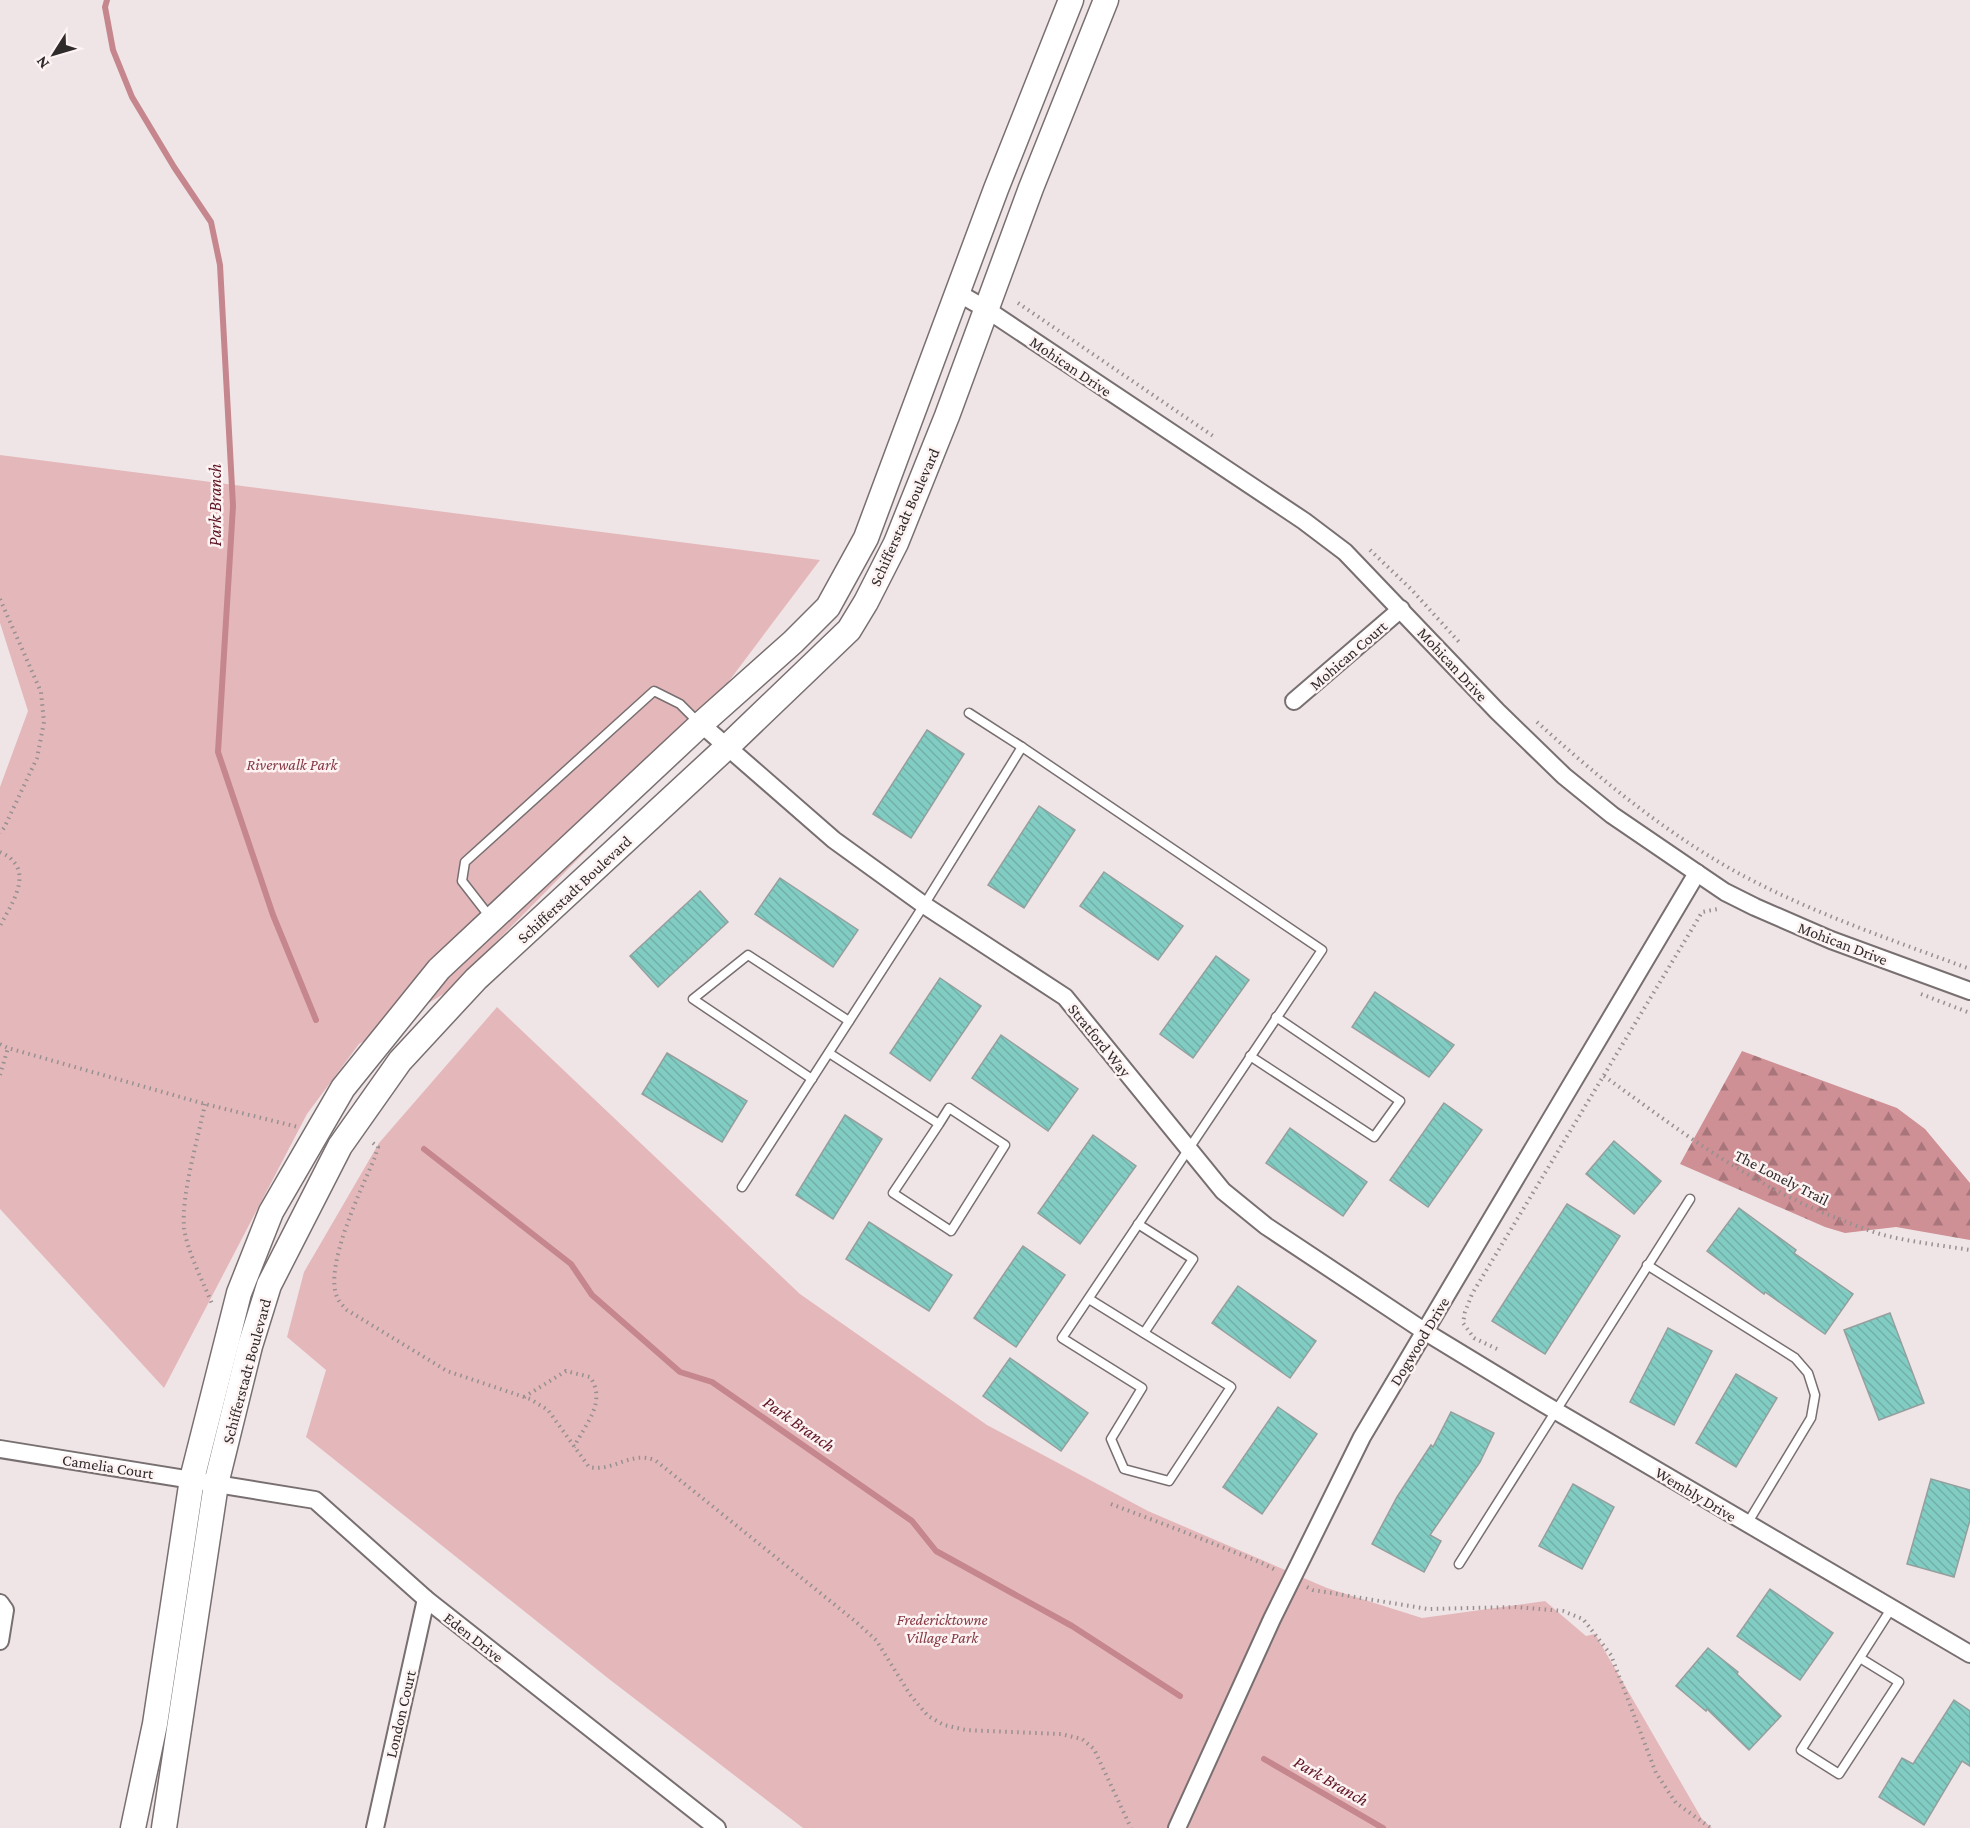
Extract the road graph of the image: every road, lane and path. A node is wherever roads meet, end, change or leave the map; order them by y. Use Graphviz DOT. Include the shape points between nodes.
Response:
graph roads {
  1 [pos="1071,0"];
  2 [pos="1106,0"];
  3 [pos="958,293"];
  4 [pos="1018,303"];
  5 [pos="986,309"];
  6 [pos="1220,441"];
  7 [pos="1368,547"];
  8 [pos="0,599"];
  9 [pos="1401,609"];
  10 [pos="1467,651"];
  11 [pos="1294,701"];
  12 [pos="969,713"];
  13 [pos="1529,715"];
  14 [pos="701,724"];
  15 [pos="729,746"];
  16 [pos="1023,747"];
  17 [pos="0,833"];
  18 [pos="0,852"];
  19 [pos="1696,873"];
  20 [pos="924,905"];
  21 [pos="1727,913"];
  22 [pos="492,920"];
  23 [pos="0,926"];
  24 [pos="1970,969"];
  25 [pos="1970,991"];
  26 [pos="1916,993"];
  27 [pos="1970,1013"];
  28 [pos="1276,1017"];
  29 [pos="849,1021"];
  30 [pos="0,1044"];
  31 [pos="8,1048"];
  32 [pos="829,1053"];
  33 [pos="1250,1056"];
  34 [pos="0,1075"];
  35 [pos="1604,1076"];
  36 [pos="812,1079"];
  37 [pos="205,1104"];
  38 [pos="939,1124"];
  39 [pos="299,1128"];
  40 [pos="373,1143"];
  41 [pos="1188,1148"];
  42 [pos="742,1187"];
  43 [pos="1690,1198"];
  44 [pos="1138,1224"];
  45 [pos="1970,1250"];
  46 [pos="1647,1265"];
  47 [pos="1089,1299"];
  48 [pos="214,1310"];
  49 [pos="1424,1331"];
  50 [pos="1144,1333"];
  51 [pos="1497,1349"];
  52 [pos="524,1397"];
  53 [pos="1554,1410"];
  54 [pos="574,1447"];
  55 [pos="0,1449"];
  56 [pos="192,1479"];
  57 [pos="216,1484"];
  58 [pos="1111,1504"];
  59 [pos="1747,1524"];
  60 [pos="1459,1564"];
  61 [pos="1292,1579"];
  62 [pos="426,1599"];
  63 [pos="0,1603"];
  64 [pos="1892,1609"];
  65 [pos="0,1641"];
  66 [pos="1970,1654"];
  67 [pos="1860,1658"];
  68 [pos="133,1828"];
  69 [pos="164,1828"];
  70 [pos="375,1828"];
  71 [pos="717,1828"];
  72 [pos="1131,1828"];
  73 [pos="1177,1828"];
  74 [pos="1711,1828"];
  1 -- 3 [label="main road, Schifferstadt Boulevard"];
  2 -- 5 [label="main road, Schifferstadt Boulevard"];
  3 -- 5 [label="street, Mohican Drive"];
  3 -- 14 [label="main road, Schifferstadt Boulevard" via="866,538 828,607"];
  4 -- 6 [label="path"];
  5 -- 9 [label="street, Mohican Drive" via="1304,521 1346,552"];
  5 -- 15 [label="main road, Schifferstadt Boulevard" via="896,543 866,602 849,630"];
  7 -- 10 [label="path"];
  8 -- 17 [label="path" via="41,692 44,722 37,758"];
  9 -- 11 [label="street, Mohican Court"];
  9 -- 19 [label="street, Mohican Drive" via="1564,776 1612,815"];
  12 -- 16 [label="lane"];
  13 -- 24 [label="path" via="1626,800 1738,873 1815,910"];
  14 -- 15 [label="street, Stratford Way"];
  14 -- 22 [label="main road, Schifferstadt Boulevard"];
  14 -- 22 [label="lane" via="680,704 654,691 465,862 462,881"];
  15 -- 20 [label="street, Stratford Way" via="834,840"];
  15 -- 57 [label="main road, Schifferstadt Boulevard" via="476,979 400,1060 340,1146 269,1285"];
  16 -- 20 [label="lane"];
  16 -- 28 [label="lane" via="1322,950"];
  18 -- 23 [label="path" via="14,860 19,887"];
  19 -- 25 [label="street, Mohican Drive" via="1725,892 1794,924"];
  19 -- 49 [label="street, Dogwood Drive"];
  20 -- 29 [label="lane"];
  20 -- 41 [label="street, Stratford Way" via="1065,997"];
  21 -- 35 [label="path" via="1720,909 1702,912"];
  22 -- 56 [label="main road, Schifferstadt Boulevard" via="439,969 343,1088 271,1212 239,1293"];
  26 -- 27 [label="path"];
  28 -- 33 [label="lane"];
  28 -- 33 [label="lane" via="1400,1101 1374,1137"];
  29 -- 32 [label="lane"];
  29 -- 36 [label="lane" via="748,955 693,999"];
  30 -- 31 [label="path"];
  31 -- 34 [label="path"];
  31 -- 37 [label="path"];
  32 -- 36 [label="lane"];
  32 -- 38 [label="lane"];
  33 -- 41 [label="lane"];
  35 -- 45 [label="path, The Lonely Trail" via="1702,1147 1786,1196 1881,1234"];
  35 -- 51 [label="path" via="1472,1294 1463,1323 1474,1338"];
  36 -- 42 [label="lane"];
  37 -- 39 [label="path"];
  37 -- 48 [label="path" via="185,1201 184,1229"];
  38 -- 38 [label="lane" via="949,1108 1005,1144 951,1231 893,1193"];
  40 -- 52 [label="path" via="378,1148 375,1158 348,1220 336,1263 334,1283 338,1299 347,1310 447,1371"];
  41 -- 44 [label="lane"];
  41 -- 49 [label="street, Stratford Way" via="1223,1191 1266,1226"];
  43 -- 46 [label="lane"];
  44 -- 47 [label="lane"];
  44 -- 50 [label="lane" via="1193,1259"];
  46 -- 53 [label="lane"];
  46 -- 59 [label="lane" via="1795,1358 1808,1373 1815,1395 1811,1418"];
  47 -- 50 [label="lane"];
  47 -- 50 [label="lane" via="1062,1338 1142,1388 1112,1439 1124,1469 1169,1481 1230,1387"];
  49 -- 53 [label="street, Wembly Drive"];
  49 -- 61 [label="street, Dogwood Drive" via="1362,1437"];
  52 -- 54 [label="path" via="548,1410"];
  52 -- 54 [label="path" via="566,1371 590,1377 597,1387 597,1404"];
  53 -- 59 [label="street, Wembly Drive"];
  53 -- 60 [label="lane"];
  54 -- 72 [label="path" via="589,1467 601,1469 645,1456 655,1460 876,1640 899,1679 928,1716 966,1730 1060,1734 1082,1739 1094,1749"];
  55 -- 56 [label="street, Camelia Court"];
  56 -- 57 [label="street, Camelia Court"];
  56 -- 68 [label="main road, Schifferstadt Boulevard" via="155,1724"];
  57 -- 62 [label="street, Eden Drive" via="315,1500"];
  57 -- 69 [label="main road, Schifferstadt Boulevard"];
  58 -- 61 [label="path" via="1264,1564"];
  59 -- 64 [label="street, Wembly Drive"];
  61 -- 73 [label="street, Dogwood Drive"];
  61 -- 74 [label="path" via="1313,1590 1428,1609 1516,1607 1563,1611 1583,1619 1611,1655 1656,1773 1676,1803"];
  62 -- 70 [label="street, London Court"];
  62 -- 71 [label="street, Eden Drive"];
  63 -- 65 [label="street" via="5,1610"];
  64 -- 66 [label="street, Wembly Drive"];
  64 -- 67 [label="lane"];
  67 -- 67 [label="lane" via="1801,1750 1839,1774 1899,1682"];
}
